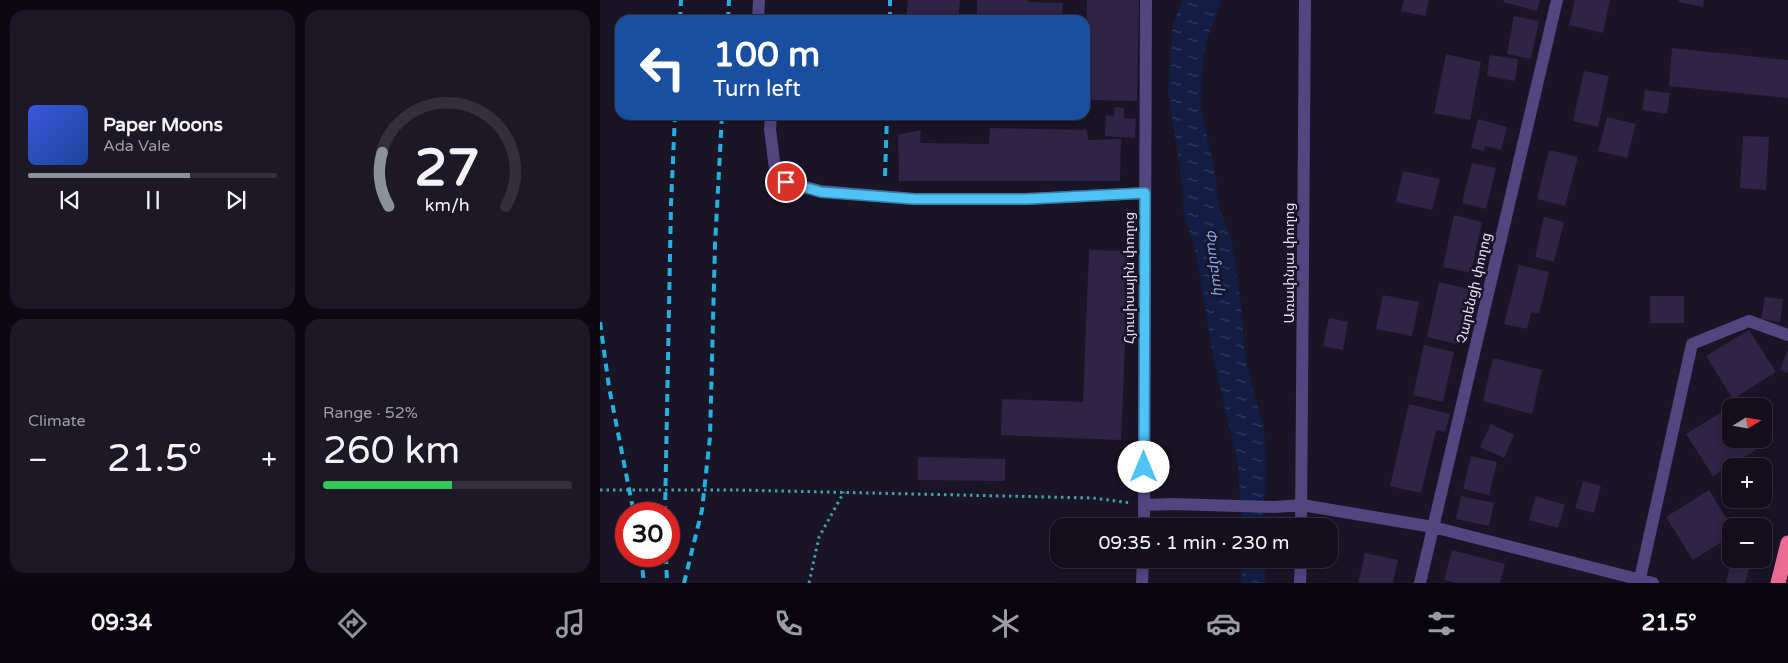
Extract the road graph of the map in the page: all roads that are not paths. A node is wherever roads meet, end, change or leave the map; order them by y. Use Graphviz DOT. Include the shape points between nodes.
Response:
graph roads {
  1 [pos="759,0"];
  2 [pos="1146,0"];
  3 [pos="1305,0"];
  4 [pos="1557,0"];
  5 [pos="758,15"];
  6 [pos="771,120"];
  7 [pos="1145,193"];
  8 [pos="1788,335"];
  9 [pos="1144,505"];
  10 [pos="1302,505"];
  11 [pos="1144,518"];
  12 [pos="1302,518"];
  13 [pos="1433,527"];
  14 [pos="1788,543"];
  15 [pos="1143,568"];
  16 [pos="1301,568"];
  17 [pos="1639,581"];
  18 [pos="1782,581"];
  19 [pos="1142,583"];
  20 [pos="1300,583"];
  21 [pos="1420,583"];
  22 [pos="1653,583"];
  1 -- 5 [label="street"];
  2 -- 7 [label="street, Հյուսիսային փողոց"];
  3 -- 10 [label="street, Առափնյա փողոց"];
  4 -- 13 [label="street, Չարենցի փողոց"];
  6 -- 7 [label="street" via="775,169 786,182 821,192 914,199 1027,199"];
  7 -- 9 [label="street, Հյուսիսային փողոց"];
  8 -- 17 [label="street" via="1749,321 1692,344"];
  9 -- 10 [label="street"];
  9 -- 11 [label="street, Հյուսիսային փողոց"];
  10 -- 12 [label="street, Առափնյա փողոց"];
  10 -- 13 [label="street"];
  13 -- 17 [label="street"];
  13 -- 21 [label="street, Չարենցի փողոց"];
  14 -- 18 [label="highway"];
  15 -- 19 [label="street"];
  16 -- 20 [label="street"];
  17 -- 22 [label="street"];
}
